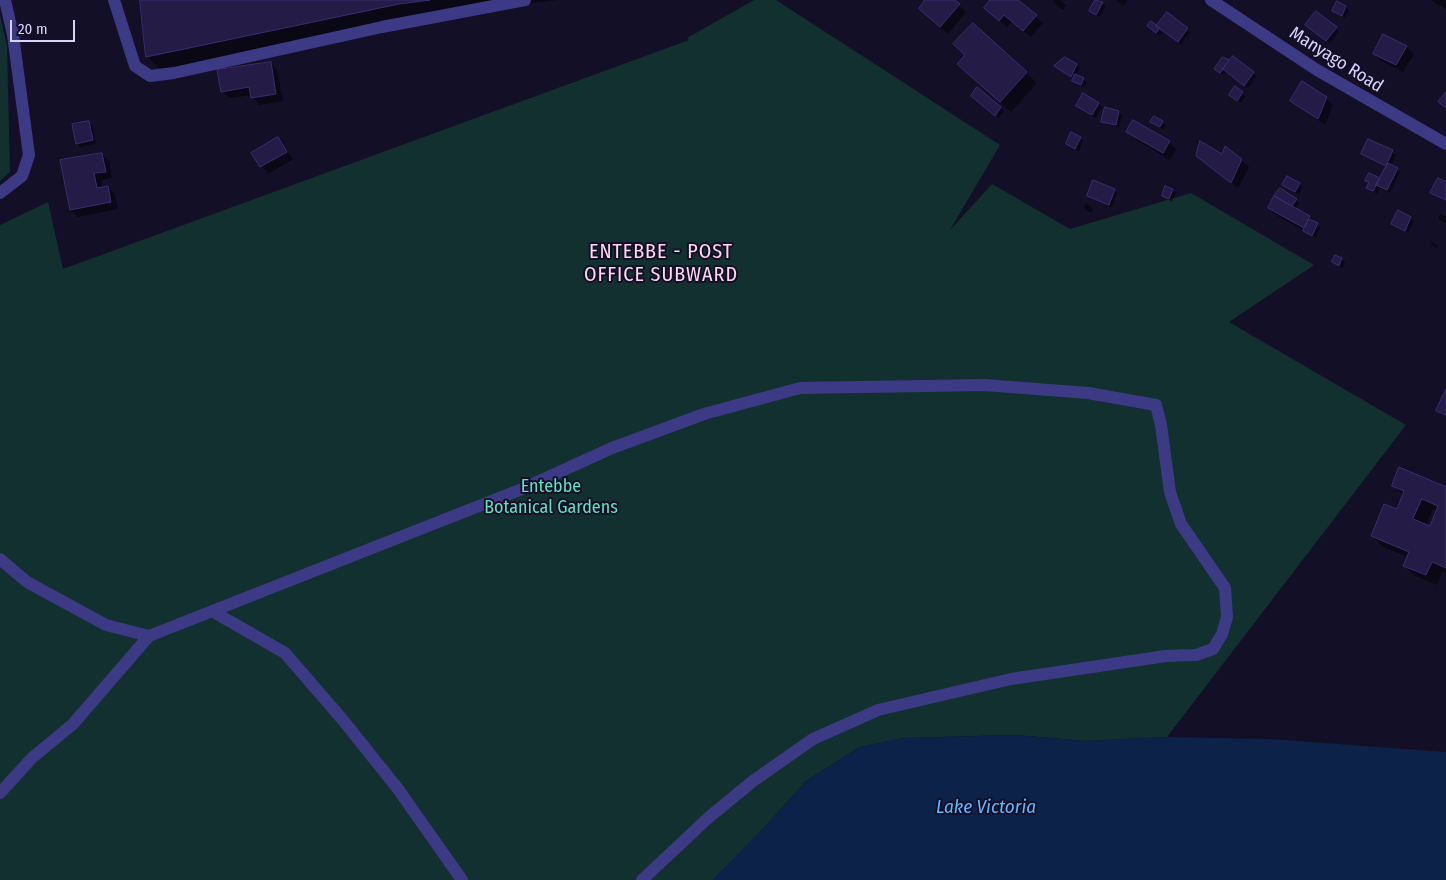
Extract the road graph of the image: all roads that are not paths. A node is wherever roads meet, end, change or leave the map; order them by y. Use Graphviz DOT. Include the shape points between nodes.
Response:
graph roads {
  1 [pos="5,0"];
  2 [pos="114,0"];
  3 [pos="525,0"];
  4 [pos="1211,0"];
  5 [pos="1446,144"];
  6 [pos="0,192"];
  7 [pos="0,559"];
  8 [pos="212,611"];
  9 [pos="149,636"];
  10 [pos="0,793"];
  11 [pos="462,880"];
  12 [pos="642,880"];
  1 -- 6 [label="street" via="13,35 29,155 22,176"];
  2 -- 3 [label="street" via="135,66 150,76"];
  4 -- 5 [label="street, Manyago Road" via="1317,70"];
  7 -- 9 [label="street" via="27,582 106,625"];
  8 -- 9 [label="street"];
  8 -- 11 [label="street" via="285,653 398,789"];
  8 -- 12 [label="street" via="522,489 630,442 704,414 800,388 985,384 1088,393 1156,405 1170,492 1181,524 1225,588 1227,617 1214,649 1196,655 1166,656 1011,680 878,710 813,740 754,781 708,818"];
  9 -- 10 [label="street" via="73,724 32,758"];
}
